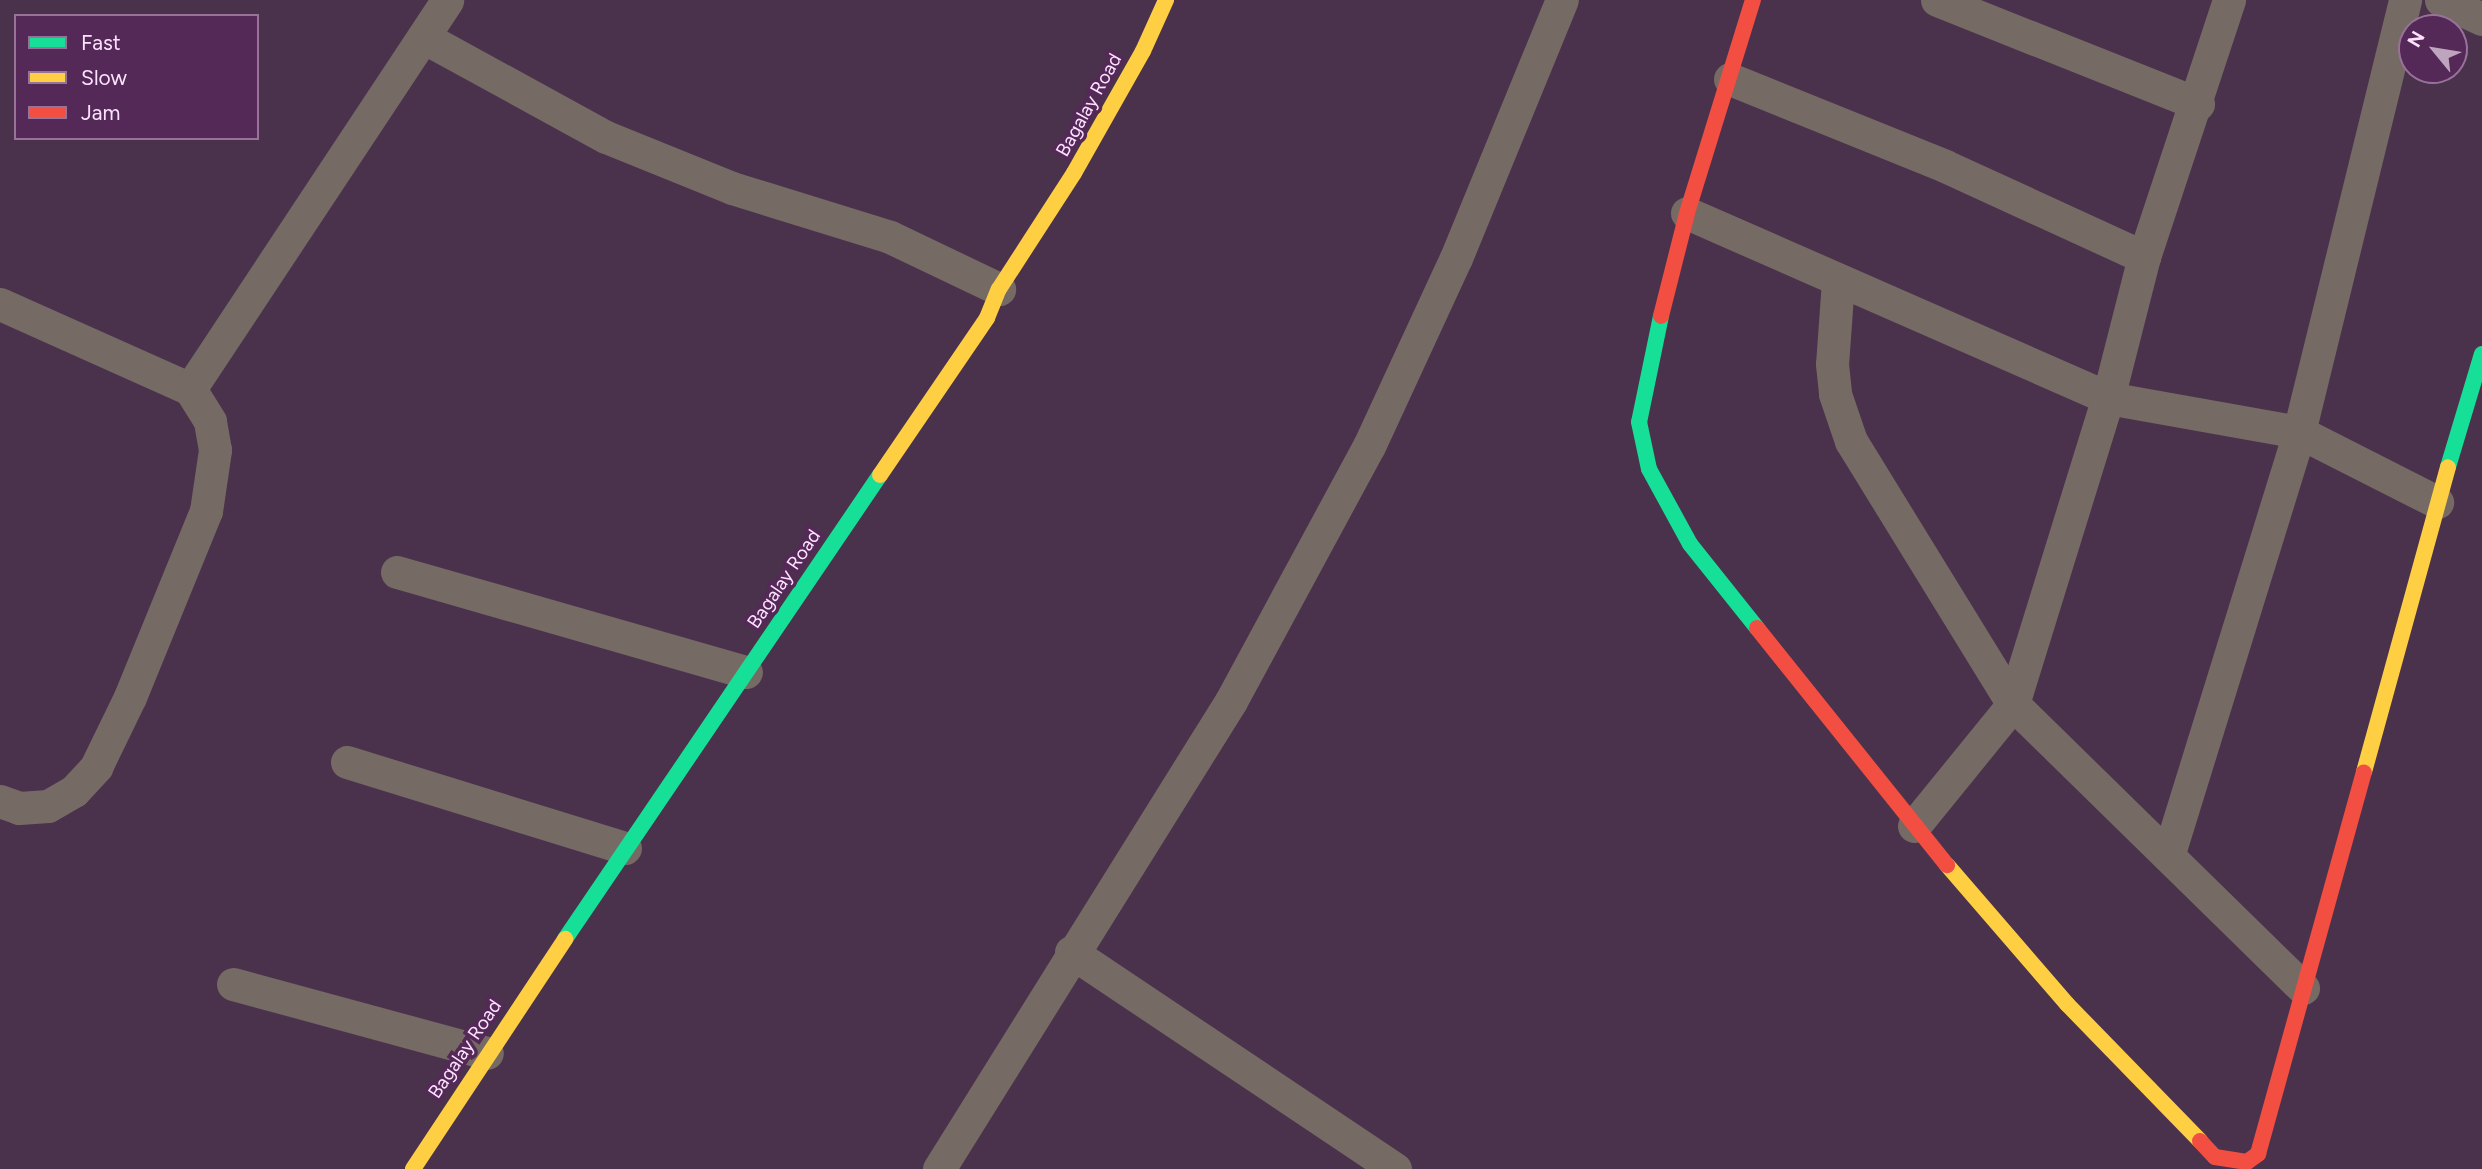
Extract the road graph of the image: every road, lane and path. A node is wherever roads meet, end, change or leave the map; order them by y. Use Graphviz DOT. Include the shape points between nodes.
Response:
graph roads {
  1 [pos="447,0"];
  2 [pos="1166,0"];
  3 [pos="1562,0"];
  4 [pos="1753,0"];
  5 [pos="1937,0"];
  6 [pos="2229,0"];
  7 [pos="2405,0"];
  8 [pos="2441,0"];
  9 [pos="2482,19"];
  10 [pos="425,38"];
  11 [pos="1730,79"];
  12 [pos="2198,104"];
  13 [pos="1687,213"];
  14 [pos="2144,257"];
  15 [pos="1838,281"];
  16 [pos="999,289"];
  17 [pos="0,304"];
  18 [pos="2482,354"];
  19 [pos="190,389"];
  20 [pos="2108,398"];
  21 [pos="2299,432"];
  22 [pos="2437,502"];
  23 [pos="397,572"];
  24 [pos="746,672"];
  25 [pos="2013,704"];
  26 [pos="347,762"];
  27 [pos="0,801"];
  28 [pos="1914,826"];
  29 [pos="625,848"];
  30 [pos="2169,853"];
  31 [pos="1071,952"];
  32 [pos="233,984"];
  33 [pos="2303,988"];
  34 [pos="487,1053"];
  35 [pos="413,1169"];
  36 [pos="939,1169"];
  37 [pos="1395,1169"];
  1 -- 10 [label="street"];
  2 -- 16 [label="street, Bagalay Road" via="1143,51 1074,173"];
  3 -- 31 [label="street" via="1456,258 1369,446 1231,701"];
  4 -- 11 [label="street"];
  5 -- 12 [label="street"];
  6 -- 12 [label="street"];
  7 -- 21 [label="street"];
  8 -- 9 [label="street"];
  10 -- 16 [label="street" via="606,138 732,188 890,237"];
  10 -- 19 [label="street"];
  11 -- 13 [label="street"];
  11 -- 14 [label="street" via="1945,166"];
  12 -- 14 [label="street"];
  13 -- 15 [label="street"];
  13 -- 28 [label="street" via="1643,387 1639,422 1649,469 1689,544"];
  14 -- 20 [label="street"];
  15 -- 20 [label="street"];
  15 -- 25 [label="street" via="1832,364 1835,394 1851,441"];
  16 -- 24 [label="street, Bagalay Road" via="987,318"];
  17 -- 19 [label="street"];
  18 -- 22 [label="street"];
  19 -- 27 [label="street" via="210,421 215,450 206,511 130,697 96,767 74,791 48,806 19,808"];
  20 -- 21 [label="street"];
  20 -- 25 [label="street"];
  21 -- 22 [label="street"];
  21 -- 30 [label="street"];
  22 -- 33 [label="street"];
  23 -- 24 [label="street"];
  24 -- 29 [label="street, Bagalay Road"];
  25 -- 28 [label="street"];
  25 -- 30 [label="street"];
  26 -- 29 [label="street"];
  28 -- 33 [label="street" via="2067,1004 2215,1157 2234,1163 2258,1154"];
  29 -- 34 [label="street, Bagalay Road"];
  30 -- 33 [label="street"];
  31 -- 36 [label="street"];
  31 -- 37 [label="street"];
  32 -- 34 [label="street"];
  34 -- 35 [label="street, Bagalay Road"];
}
